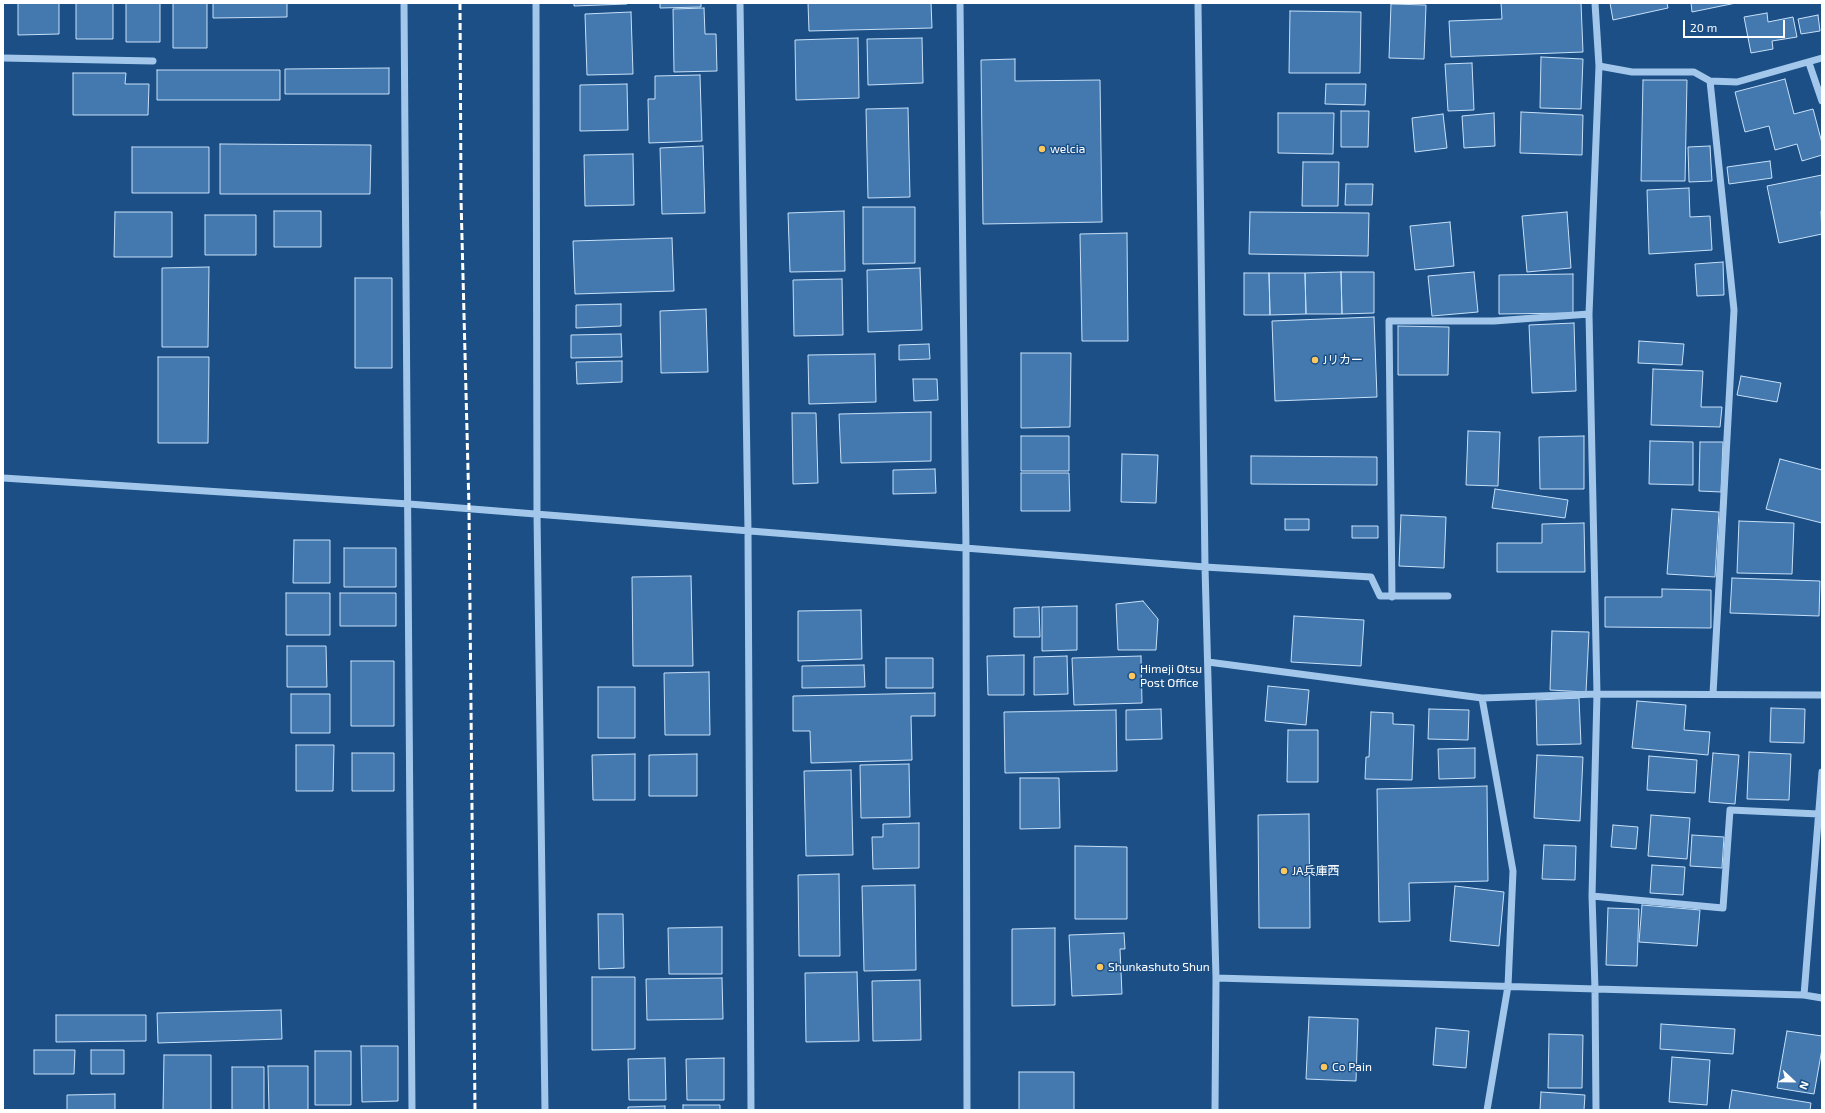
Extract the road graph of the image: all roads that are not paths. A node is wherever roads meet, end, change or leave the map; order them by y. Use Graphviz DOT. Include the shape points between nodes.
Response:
graph roads {
  1 [pos="404,3"];
  2 [pos="536,3"];
  3 [pos="740,3"];
  4 [pos="960,3"];
  5 [pos="1198,3"];
  6 [pos="1595,3"];
  7 [pos="3,58"];
  8 [pos="1822,58"];
  9 [pos="153,61"];
  10 [pos="1809,63"];
  11 [pos="1599,66"];
  12 [pos="1710,81"];
  13 [pos="1822,100"];
  14 [pos="1589,314"];
  15 [pos="3,478"];
  16 [pos="409,504"];
  17 [pos="537,514"];
  18 [pos="748,531"];
  19 [pos="966,548"];
  20 [pos="1205,567"];
  21 [pos="1392,596"];
  22 [pos="1448,596"];
  23 [pos="1208,662"];
  24 [pos="1597,694"];
  25 [pos="1714,694"];
  26 [pos="1822,695"];
  27 [pos="1482,698"];
  28 [pos="1822,772"];
  29 [pos="1819,814"];
  30 [pos="1592,896"];
  31 [pos="1216,978"];
  32 [pos="1508,986"];
  33 [pos="1596,989"];
  34 [pos="1804,996"];
  35 [pos="1822,998"];
  36 [pos="412,1110"];
  37 [pos="545,1110"];
  38 [pos="752,1110"];
  39 [pos="967,1110"];
  40 [pos="1215,1110"];
  41 [pos="1488,1110"];
  42 [pos="1596,1110"];
  1 -- 16 [label="street"];
  2 -- 17 [label="street"];
  3 -- 18 [label="street"];
  4 -- 19 [label="street"];
  5 -- 20 [label="street"];
  6 -- 11 [label="street"];
  7 -- 9 [label="street"];
  8 -- 10 [label="street"];
  10 -- 12 [label="street" via="1737,82"];
  10 -- 13 [label="street"];
  11 -- 12 [label="street" via="1632,72 1694,72"];
  11 -- 14 [label="street"];
  12 -- 25 [label="street" via="1734,310"];
  14 -- 21 [label="street" via="1494,322 1389,320"];
  14 -- 24 [label="street"];
  15 -- 16 [label="street"];
  16 -- 17 [label="street"];
  16 -- 36 [label="street"];
  17 -- 18 [label="street"];
  17 -- 37 [label="street"];
  18 -- 19 [label="street"];
  18 -- 38 [label="street"];
  19 -- 20 [label="street"];
  19 -- 39 [label="street"];
  20 -- 21 [label="street" via="1371,577 1380,596"];
  20 -- 23 [label="street"];
  21 -- 22 [label="street"];
  23 -- 27 [label="street"];
  23 -- 31 [label="street"];
  24 -- 25 [label="street"];
  24 -- 27 [label="street"];
  24 -- 30 [label="street"];
  25 -- 26 [label="street"];
  27 -- 32 [label="street" via="1513,871"];
  28 -- 29 [label="street"];
  29 -- 30 [label="street" via="1730,810 1723,908"];
  29 -- 34 [label="street"];
  30 -- 33 [label="street"];
  31 -- 32 [label="street"];
  31 -- 40 [label="street"];
  32 -- 33 [label="street"];
  32 -- 41 [label="street"];
  33 -- 34 [label="street"];
  33 -- 42 [label="street"];
  34 -- 35 [label="street"];
}
